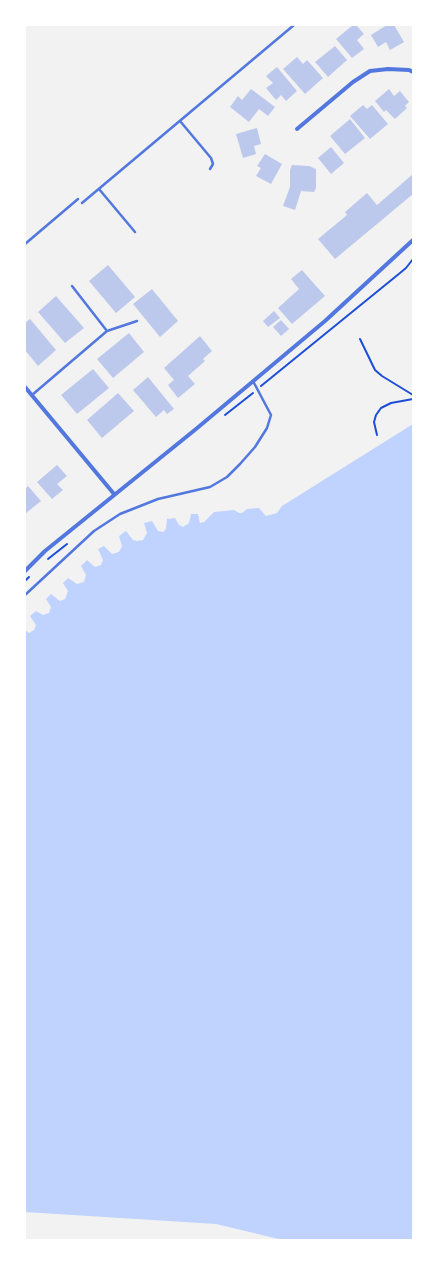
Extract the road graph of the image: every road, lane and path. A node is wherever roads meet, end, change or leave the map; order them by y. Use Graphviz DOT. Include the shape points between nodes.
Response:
graph roads {
  1 [pos="294,25"];
  2 [pos="413,72"];
  3 [pos="180,121"];
  4 [pos="297,129"];
  5 [pos="210,169"];
  6 [pos="99,189"];
  7 [pos="78,199"];
  8 [pos="82,203"];
  9 [pos="135,232"];
  10 [pos="413,240"];
  11 [pos="25,244"];
  12 [pos="72,286"];
  13 [pos="137,321"];
  14 [pos="107,330"];
  15 [pos="360,339"];
  16 [pos="254,381"];
  17 [pos="25,387"];
  18 [pos="32,395"];
  19 [pos="413,395"];
  20 [pos="413,399"];
  21 [pos="377,436"];
  22 [pos="114,494"];
  23 [pos="25,571"];
  24 [pos="25,595"];
  1 -- 3 [label="lane"];
  2 -- 4 [label="street" via="388,69 370,72 353,82"];
  3 -- 5 [label="lane" via="211,158 213,164"];
  3 -- 6 [label="lane"];
  6 -- 8 [label="lane"];
  6 -- 9 [label="lane"];
  7 -- 11 [label="lane"];
  10 -- 16 [label="street" via="325,321"];
  12 -- 14 [label="lane"];
  13 -- 14 [label="lane"];
  14 -- 18 [label="lane"];
  15 -- 19 [label="path" via="376,370"];
  16 -- 22 [label="street"];
  16 -- 24 [label="lane" via="271,415 255,447 227,477 210,487 158,499 120,514 94,531"];
  17 -- 18 [label="street"];
  18 -- 22 [label="street"];
  20 -- 21 [label="path" via="391,403 381,408 374,422"];
  22 -- 23 [label="street" via="45,551"];
}
